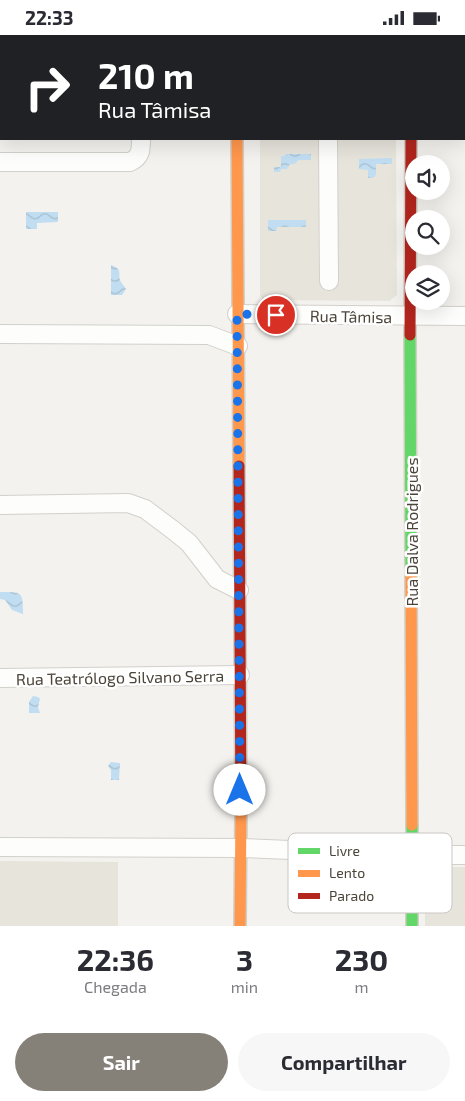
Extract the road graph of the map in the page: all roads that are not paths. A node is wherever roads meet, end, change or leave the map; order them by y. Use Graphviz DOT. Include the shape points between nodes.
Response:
graph roads {
  1 [pos="141,140"];
  2 [pos="237,140"];
  3 [pos="328,140"];
  4 [pos="412,140"];
  5 [pos="0,161"];
  6 [pos="329,281"];
  7 [pos="237,314"];
  8 [pos="465,316"];
  9 [pos="410,317"];
  10 [pos="0,334"];
  11 [pos="238,346"];
  12 [pos="0,505"];
  13 [pos="239,590"];
  14 [pos="240,675"];
  15 [pos="0,678"];
  16 [pos="412,833"];
  17 [pos="0,847"];
  18 [pos="241,848"];
  19 [pos="288,850"];
  20 [pos="452,855"];
  21 [pos="465,855"];
  22 [pos="412,913"];
  23 [pos="240,926"];
  24 [pos="412,926"];
  1 -- 5 [label="street" via="141,151 130,162"];
  2 -- 7 [label="street"];
  3 -- 6 [label="street"];
  4 -- 9 [label="street, Rua Dalva Rodrigues"];
  7 -- 9 [label="street, Rua Tâmisa"];
  7 -- 11 [label="street"];
  8 -- 9 [label="street, Rua Tâmisa"];
  9 -- 16 [label="street, Rua Dalva Rodrigues"];
  10 -- 11 [label="street" via="209,335"];
  11 -- 13 [label="street"];
  12 -- 13 [label="street" via="136,505 189,543 217,579"];
  13 -- 14 [label="street"];
  14 -- 15 [label="street, Rua Teatrólogo Silvano Serra"];
  14 -- 18 [label="street"];
  17 -- 18 [label="street"];
  18 -- 19 [label="street"];
  18 -- 23 [label="street"];
  20 -- 21 [label="street"];
  22 -- 24 [label="street, Rua Dalva Rodrigues"];
}
